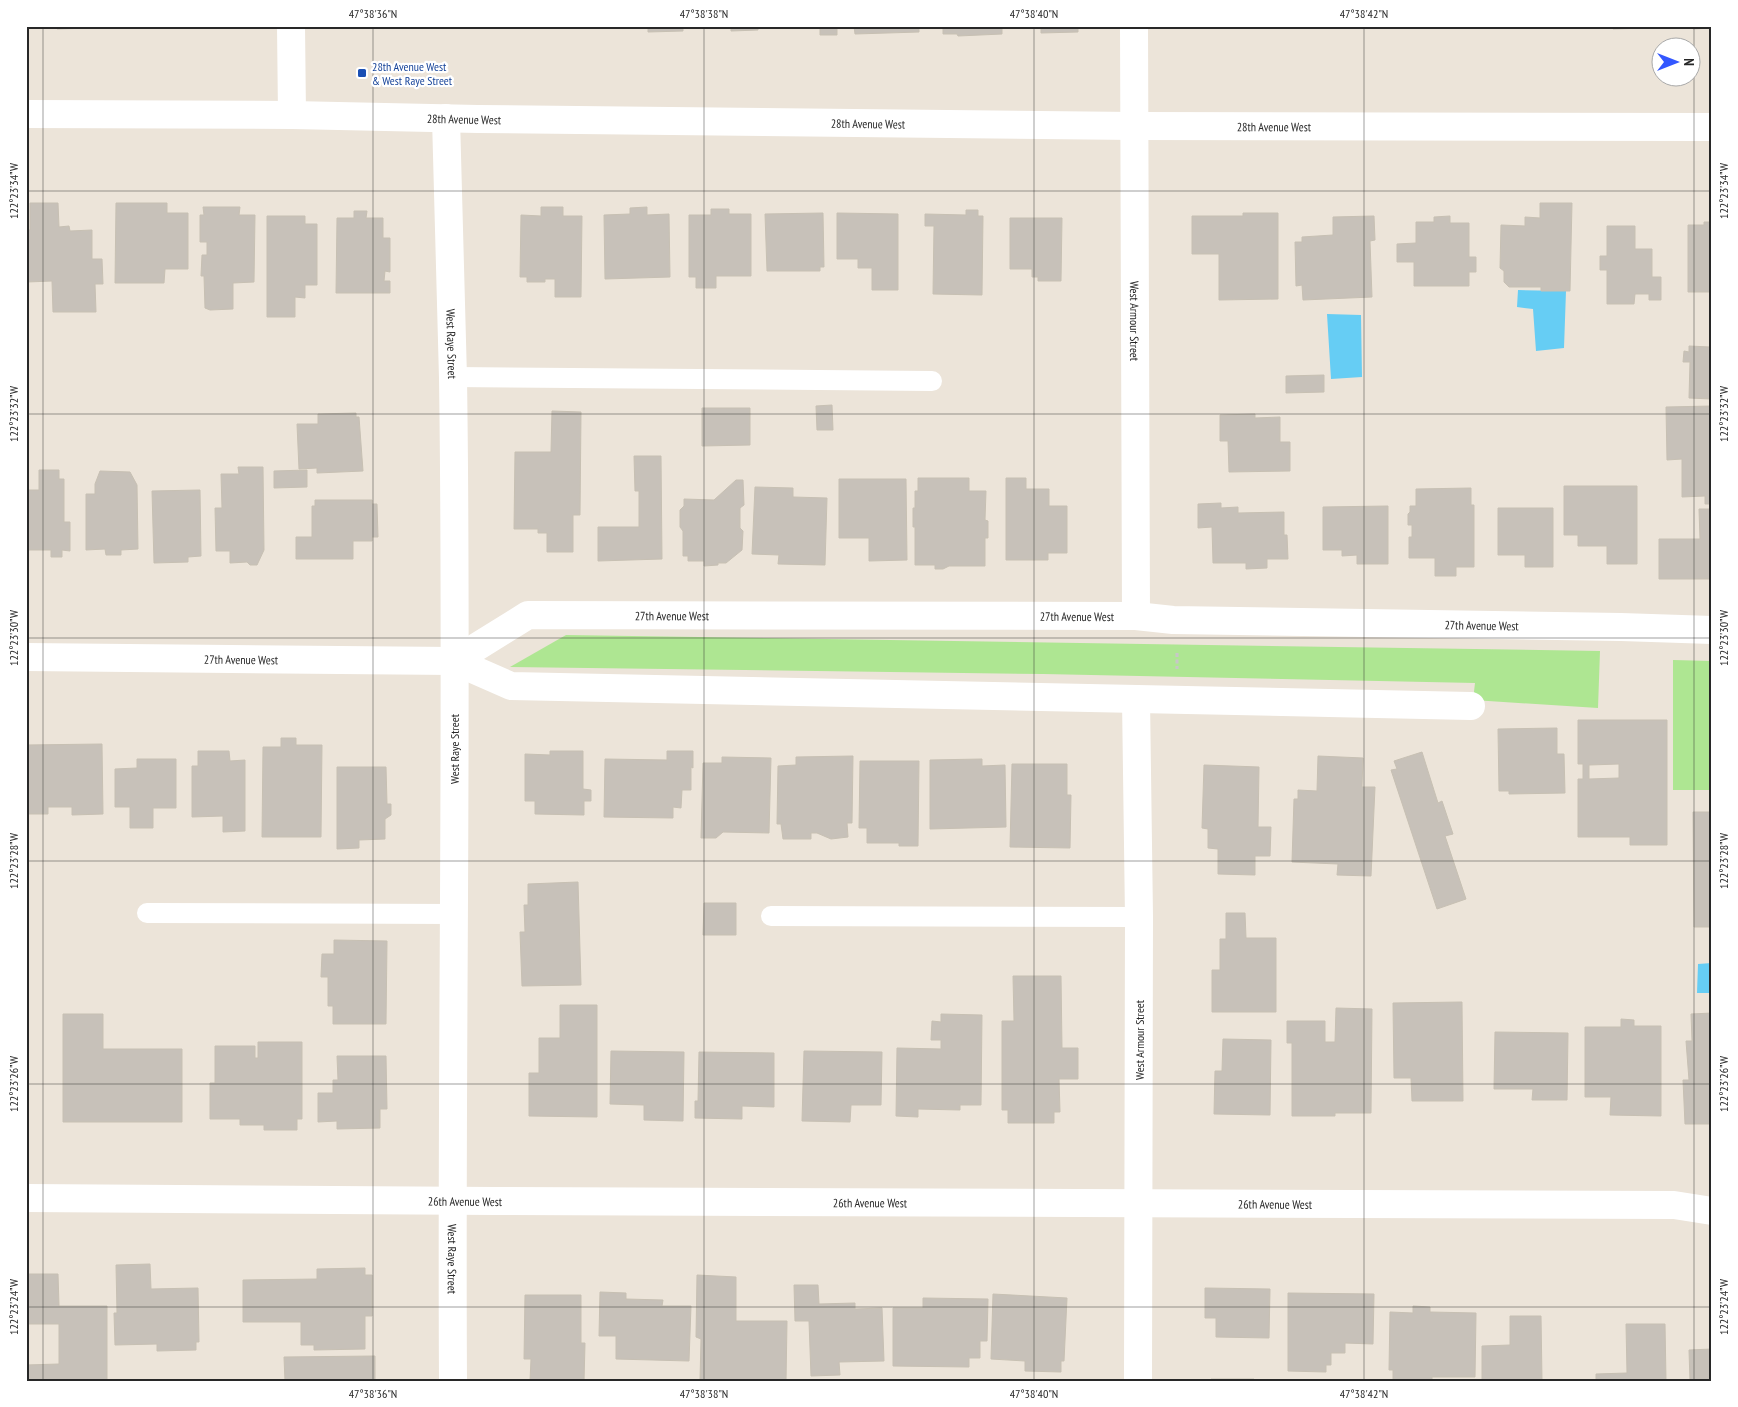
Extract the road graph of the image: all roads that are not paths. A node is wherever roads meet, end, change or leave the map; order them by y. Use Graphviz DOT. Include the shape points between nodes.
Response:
graph roads {
  1 [pos="292,26"];
  2 [pos="1134,26"];
  3 [pos="26,114"];
  4 [pos="292,115"];
  5 [pos="446,118"];
  6 [pos="1134,126"];
  7 [pos="1712,127"];
  8 [pos="453,377"];
  9 [pos="932,381"];
  10 [pos="1136,616"];
  11 [pos="1712,630"];
  12 [pos="26,657"];
  13 [pos="454,661"];
  14 [pos="1136,699"];
  15 [pos="1470,706"];
  16 [pos="147,913"];
  17 [pos="454,914"];
  18 [pos="771,916"];
  19 [pos="1139,917"];
  20 [pos="26,1198"];
  21 [pos="452,1201"];
  22 [pos="1138,1204"];
  23 [pos="1712,1211"];
  24 [pos="453,1381"];
  25 [pos="1138,1381"];
  1 -- 4 [label="street"];
  2 -- 6 [label="street, West Armour Street"];
  3 -- 4 [label="street, 28th Avenue West"];
  4 -- 5 [label="street, 28th Avenue West"];
  5 -- 6 [label="street, 28th Avenue West"];
  5 -- 8 [label="street, West Raye Street"];
  6 -- 7 [label="street, 28th Avenue West"];
  6 -- 10 [label="street, West Armour Street"];
  8 -- 9 [label="lane"];
  8 -- 13 [label="street, West Raye Street"];
  10 -- 11 [label="street, 27th Avenue West" via="1173,620"];
  10 -- 13 [label="street, 27th Avenue West" via="528,615"];
  12 -- 13 [label="street, 27th Avenue West"];
  13 -- 14 [label="street, 27th Avenue West" via="511,686"];
  13 -- 17 [label="street, West Raye Street"];
  14 -- 15 [label="street, 27th Avenue West"];
  14 -- 19 [label="street, West Armour Street"];
  16 -- 17 [label="lane"];
  17 -- 21 [label="street, West Raye Street"];
  18 -- 19 [label="lane"];
  19 -- 22 [label="street, West Armour Street"];
  20 -- 21 [label="street, 26th Avenue West"];
  21 -- 22 [label="street, 26th Avenue West"];
  21 -- 24 [label="street, West Raye Street"];
  22 -- 23 [label="street, 26th Avenue West" via="1674,1205"];
  22 -- 25 [label="street, West Armour Street"];
}
